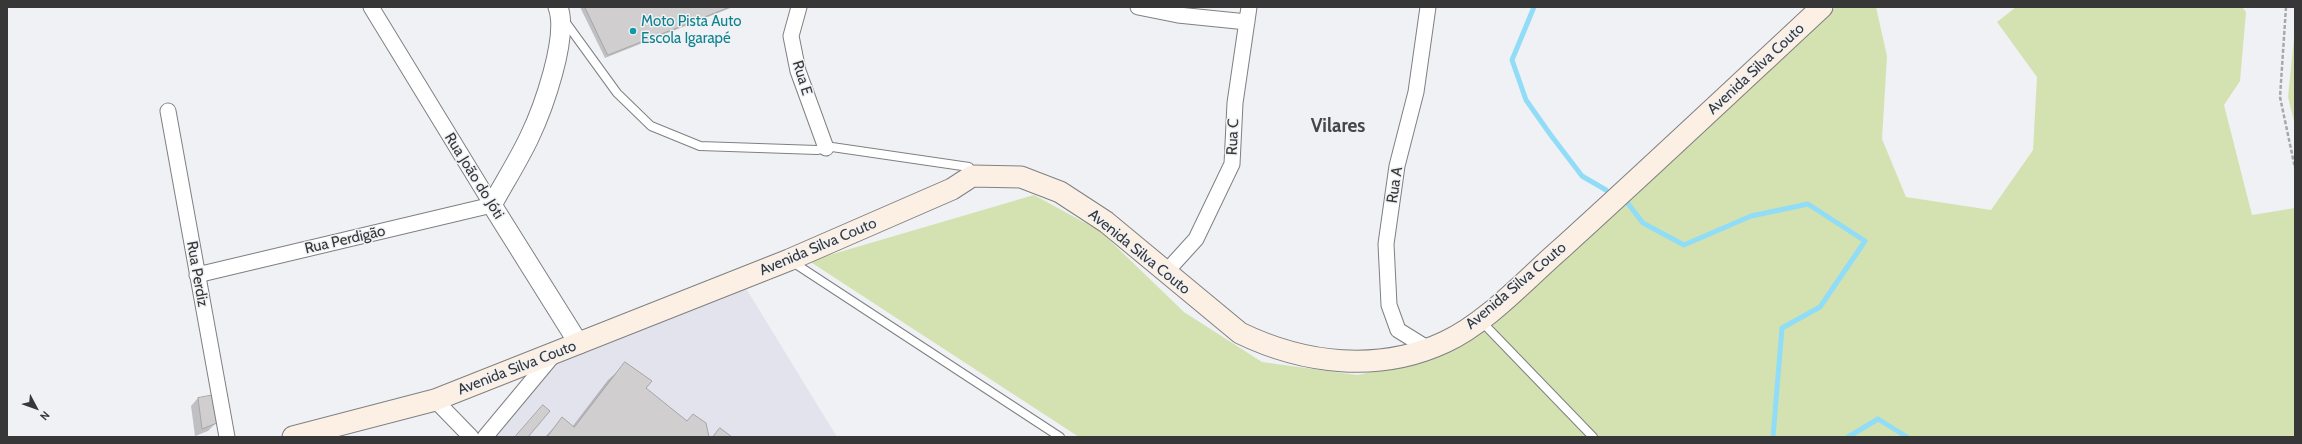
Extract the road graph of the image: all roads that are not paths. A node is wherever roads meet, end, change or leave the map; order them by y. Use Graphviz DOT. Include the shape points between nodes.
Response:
graph roads {
  1 [pos="371,7"];
  2 [pos="799,7"];
  3 [pos="1138,7"];
  4 [pos="1249,7"];
  5 [pos="1428,7"];
  6 [pos="1822,7"];
  7 [pos="560,12"];
  8 [pos="1247,22"];
  9 [pos="168,111"];
  10 [pos="826,148"];
  11 [pos="972,176"];
  12 [pos="492,205"];
  13 [pos="789,260"];
  14 [pos="1166,272"];
  15 [pos="197,275"];
  16 [pos="1480,320"];
  17 [pos="579,344"];
  18 [pos="1427,348"];
  19 [pos="556,352"];
  20 [pos="435,400"];
  21 [pos="303,436"];
  22 [pos="226,437"];
  23 [pos="471,437"];
  24 [pos="485,437"];
  25 [pos="1060,437"];
  26 [pos="1593,437"];
  1 -- 12 [label="street, Rua João do Jóti"];
  2 -- 10 [label="street, Rua E" via="791,36 798,71"];
  3 -- 8 [label="street" via="1178,15"];
  4 -- 8 [label="street, Rua C"];
  5 -- 18 [label="street, Rua A" via="1416,92 1397,166 1386,244 1389,305 1398,330"];
  6 -- 16 [label="main road, Avenida Silva Couto" via="1622,193"];
  7 -- 10 [label="lane" via="617,93 651,126 700,146"];
  7 -- 12 [label="street" via="557,62 529,138"];
  8 -- 14 [label="street, Rua C" via="1235,103 1232,164 1196,239"];
  9 -- 15 [label="street, Rua Perdiz"];
  10 -- 11 [label="lane" via="969,167"];
  11 -- 13 [label="main road, Avenida Silva Couto" via="952,189"];
  11 -- 14 [label="main road, Avenida Silva Couto" via="1021,177 1060,192 1106,222"];
  12 -- 15 [label="street, Rua Perdigão"];
  12 -- 17 [label="street, Rua João do Jóti"];
  13 -- 17 [label="main road, Avenida Silva Couto"];
  13 -- 25 [label="lane"];
  14 -- 18 [label="main road, Avenida Silva Couto" via="1240,333 1264,345 1296,355 1349,362 1376,361"];
  15 -- 22 [label="street, Rua Perdiz"];
  16 -- 18 [label="main road, Avenida Silva Couto" via="1445,342"];
  16 -- 26 [label="lane"];
  17 -- 19 [label="main road, Avenida Silva Couto"];
  19 -- 20 [label="main road, Avenida Silva Couto"];
  19 -- 24 [label="street"];
  20 -- 21 [label="main road, Avenida Silva Couto"];
  20 -- 23 [label="street"];
}
